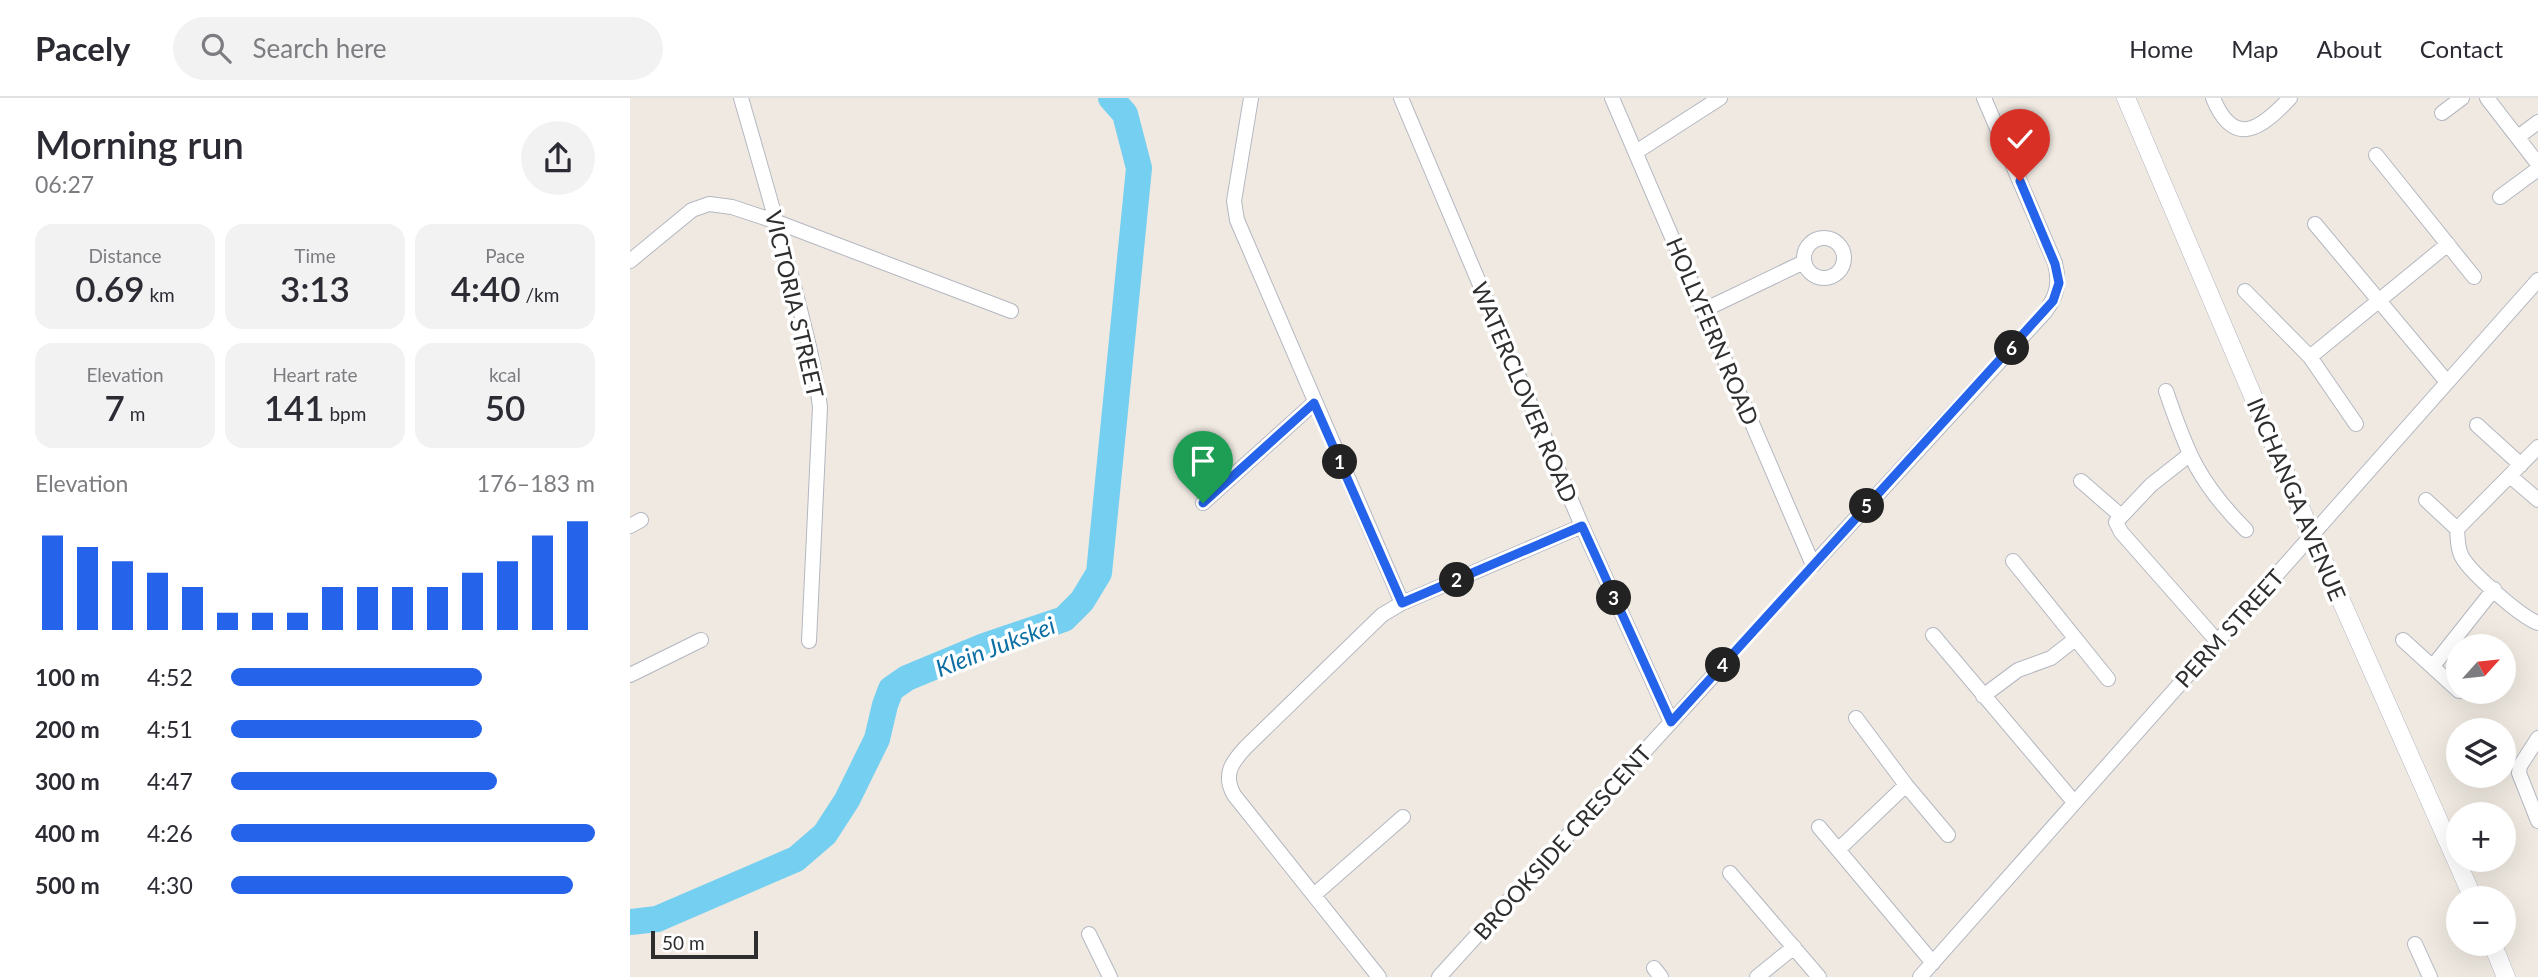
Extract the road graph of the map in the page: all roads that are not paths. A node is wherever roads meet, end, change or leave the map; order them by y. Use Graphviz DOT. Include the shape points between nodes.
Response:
graph roads {
  1 [pos="741,98"];
  2 [pos="1251,98"];
  3 [pos="1401,98"];
  4 [pos="1612,98"];
  5 [pos="1720,98"];
  6 [pos="1984,98"];
  7 [pos="2126,98"];
  8 [pos="2213,98"];
  9 [pos="2290,98"];
  10 [pos="2462,98"];
  11 [pos="2487,98"];
  12 [pos="2442,113"];
  13 [pos="2538,122"];
  14 [pos="2518,137"];
  15 [pos="1636,152"];
  16 [pos="2376,155"];
  17 [pos="2538,167"];
  18 [pos="2500,197"];
  19 [pos="777,222"];
  20 [pos="2315,223"];
  21 [pos="2448,244"];
  22 [pos="630,261"];
  23 [pos="1804,262"];
  24 [pos="2474,277"];
  25 [pos="2538,280"];
  26 [pos="2245,291"];
  27 [pos="2380,302"];
  28 [pos="1704,310"];
  29 [pos="1011,311"];
  30 [pos="2310,357"];
  31 [pos="2447,382"];
  32 [pos="2166,391"];
  33 [pos="1314,403"];
  34 [pos="2356,424"];
  35 [pos="2477,425"];
  36 [pos="2538,447"];
  37 [pos="2189,455"];
  38 [pos="2521,465"];
  39 [pos="2510,476"];
  40 [pos="2081,481"];
  41 [pos="2426,500"];
  42 [pos="2538,500"];
  43 [pos="1203,503"];
  44 [pos="2120,515"];
  45 [pos="1582,526"];
  46 [pos="2457,529"];
  47 [pos="2246,530"];
  48 [pos="2312,536"];
  49 [pos="2013,561"];
  50 [pos="2494,589"];
  51 [pos="1402,603"];
  52 [pos="2538,623"];
  53 [pos="1933,635"];
  54 [pos="701,640"];
  55 [pos="2074,640"];
  56 [pos="2403,640"];
  57 [pos="809,641"];
  58 [pos="2217,641"];
  59 [pos="2433,666"];
  60 [pos="630,675"];
  61 [pos="1713,676"];
  62 [pos="2108,679"];
  63 [pos="2446,679"];
  64 [pos="1983,696"];
  65 [pos="1856,718"];
  66 [pos="1671,722"];
  67 [pos="2536,744"];
  68 [pos="1906,785"];
  69 [pos="2074,802"];
  70 [pos="1403,817"];
  71 [pos="2538,821"];
  72 [pos="1819,827"];
  73 [pos="1948,835"];
  74 [pos="1839,849"];
  75 [pos="1730,873"];
  76 [pos="2468,886"];
  77 [pos="1314,895"];
  78 [pos="1089,934"];
  79 [pos="2415,944"];
  80 [pos="1794,947"];
  81 [pos="2497,956"];
  82 [pos="1933,963"];
  83 [pos="1110,977"];
  84 [pos="1379,977"];
  85 [pos="1439,977"];
  86 [pos="1757,977"];
  87 [pos="1819,977"];
  88 [pos="1920,977"];
  89 [pos="2430,977"];
  90 [pos="2506,977"];
  1 -- 19 [label="street, VICTORIA STREET"];
  2 -- 33 [label="street" via="1234,211"];
  3 -- 45 [label="street, WATERCLOVER ROAD"];
  4 -- 15 [label="street, HOLLYFERN ROAD"];
  5 -- 15 [label="street"];
  6 -- 28 [label="street, HOLLYFERN ROAD" via="2055,264 2057,293 2045,312 1814,565"];
  7 -- 48 [label="street, INCHANGA AVENUE"];
  8 -- 9 [label="street" via="2225,121 2241,130 2269,119"];
  10 -- 12 [label="street"];
  11 -- 14 [label="street"];
  13 -- 14 [label="street"];
  14 -- 17 [label="street"];
  15 -- 28 [label="street, HOLLYFERN ROAD"];
  16 -- 21 [label="street"];
  17 -- 18 [label="street"];
  19 -- 22 [label="street" via="732,207 704,205 686,214"];
  19 -- 29 [label="street"];
  19 -- 57 [label="street, VICTORIA STREET" via="809,343 820,407"];
  20 -- 27 [label="street"];
  21 -- 24 [label="street"];
  21 -- 27 [label="street"];
  23 -- 28 [label="street"];
  25 -- 31 [label="street, PERM STREET"];
  26 -- 30 [label="street"];
  27 -- 30 [label="street"];
  27 -- 31 [label="street"];
  30 -- 34 [label="street"];
  31 -- 48 [label="street, PERM STREET"];
  32 -- 37 [label="street"];
  33 -- 43 [label="street"];
  33 -- 51 [label="street"];
  35 -- 38 [label="street"];
  36 -- 38 [label="street"];
  37 -- 44 [label="street"];
  37 -- 47 [label="street" via="2212,494"];
  38 -- 39 [label="street"];
  39 -- 42 [label="street"];
  39 -- 46 [label="street"];
  40 -- 44 [label="street"];
  41 -- 46 [label="street"];
  44 -- 58 [label="street" via="2116,522 2121,532"];
  45 -- 51 [label="street"];
  45 -- 66 [label="street, WATERCLOVER ROAD"];
  46 -- 50 [label="street" via="2460,554"];
  48 -- 58 [label="street, PERM STREET"];
  48 -- 76 [label="street, INCHANGA AVENUE"];
  49 -- 55 [label="street"];
  50 -- 52 [label="street"];
  50 -- 59 [label="street"];
  51 -- 77 [label="street" via="1373,622 1229,769 1234,795"];
  53 -- 64 [label="street"];
  54 -- 60 [label="street"];
  55 -- 62 [label="street"];
  55 -- 64 [label="street" via="2051,657 2018,670"];
  56 -- 59 [label="street"];
  58 -- 69 [label="street, PERM STREET"];
  59 -- 63 [label="street"];
  61 -- 66 [label="street, BROOKSIDE CRESCENT"];
  64 -- 69 [label="street"];
  65 -- 68 [label="street"];
  66 -- 85 [label="street, BROOKSIDE CRESCENT"];
  67 -- 71 [label="street" via="2519,774"];
  68 -- 73 [label="street"];
  68 -- 74 [label="street"];
  69 -- 82 [label="street, PERM STREET"];
  70 -- 77 [label="street"];
  72 -- 74 [label="street"];
  74 -- 82 [label="street"];
  75 -- 80 [label="street"];
  77 -- 84 [label="street"];
  78 -- 83 [label="street"];
  79 -- 89 [label="street"];
  80 -- 86 [label="street"];
  80 -- 87 [label="street"];
  81 -- 90 [label="street"];
  82 -- 88 [label="street, PERM STREET"];
}
